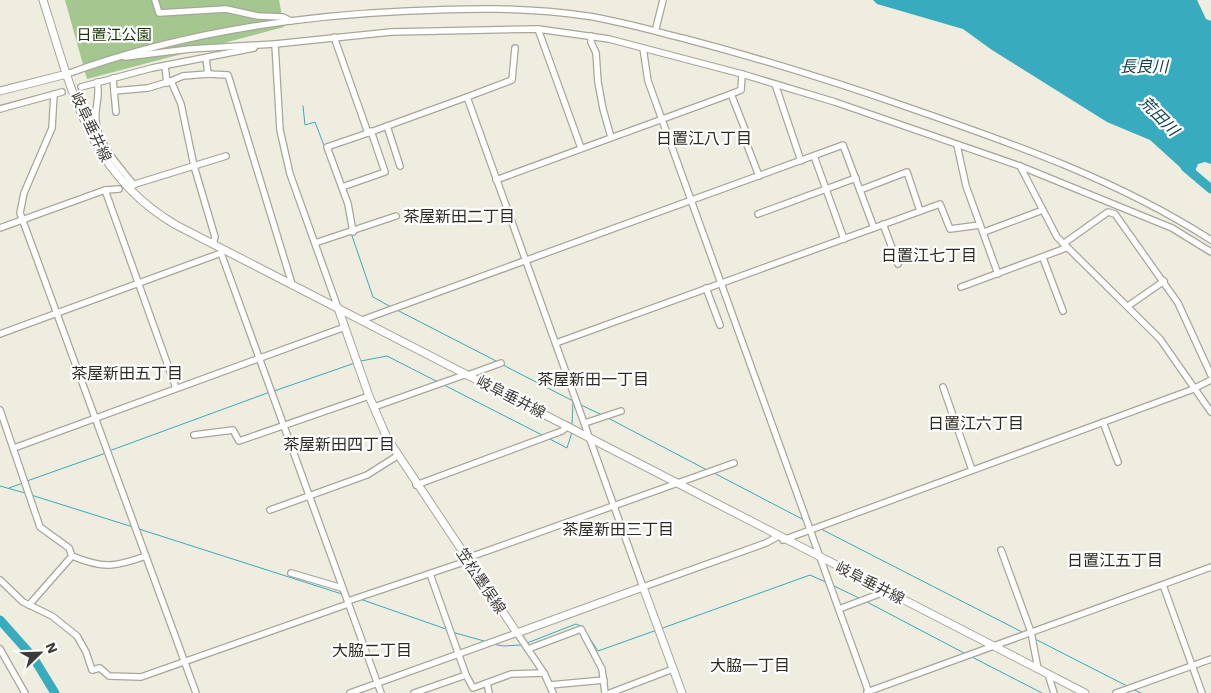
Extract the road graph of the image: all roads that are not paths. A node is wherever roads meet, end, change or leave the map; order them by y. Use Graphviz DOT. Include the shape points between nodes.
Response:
graph roads {
  1 [pos="43,0"];
  2 [pos="155,0"];
  3 [pos="662,0"];
  4 [pos="291,21"];
  5 [pos="656,28"];
  6 [pos="538,29"];
  7 [pos="592,36"];
  8 [pos="334,37"];
  9 [pos="275,44"];
  10 [pos="261,45"];
  11 [pos="515,48"];
  12 [pos="643,48"];
  13 [pos="115,58"];
  14 [pos="206,58"];
  15 [pos="165,66"];
  16 [pos="66,72"];
  17 [pos="208,74"];
  18 [pos="742,74"];
  19 [pos="113,78"];
  20 [pos="97,82"];
  21 [pos="169,82"];
  22 [pos="775,84"];
  23 [pos="81,86"];
  24 [pos="114,91"];
  25 [pos="0,92"];
  26 [pos="62,92"];
  27 [pos="54,94"];
  28 [pos="731,94"];
  29 [pos="467,97"];
  30 [pos="0,109"];
  31 [pos="116,112"];
  32 [pos="662,119"];
  33 [pos="387,126"];
  34 [pos="370,132"];
  35 [pos="611,137"];
  36 [pos="957,145"];
  37 [pos="581,148"];
  38 [pos="226,156"];
  39 [pos="814,156"];
  40 [pos="801,161"];
  41 [pos="194,166"];
  42 [pos="400,166"];
  43 [pos="1020,166"];
  44 [pos="759,176"];
  45 [pos="856,178"];
  46 [pos="496,180"];
  47 [pos="342,187"];
  48 [pos="119,189"];
  49 [pos="105,190"];
  50 [pos="826,190"];
  51 [pos="860,190"];
  52 [pos="692,201"];
  53 [pos="1043,210"];
  54 [pos="920,211"];
  55 [pos="758,214"];
  56 [pos="396,216"];
  57 [pos="22,220"];
  58 [pos="883,224"];
  59 [pos="980,225"];
  60 [pos="0,228"];
  61 [pos="874,228"];
  62 [pos="352,232"];
  63 [pos="984,232"];
  64 [pos="844,239"];
  65 [pos="1211,240"];
  66 [pos="315,243"];
  67 [pos="213,244"];
  68 [pos="1065,246"];
  69 [pos="222,252"];
  70 [pos="1211,252"];
  71 [pos="1043,258"];
  72 [pos="526,261"];
  73 [pos="898,264"];
  74 [pos="998,274"];
  75 [pos="1164,281"];
  76 [pos="138,283"];
  77 [pos="721,283"];
  78 [pos="292,284"];
  79 [pos="961,287"];
  80 [pos="706,288"];
  81 [pos="1128,306"];
  82 [pos="338,308"];
  83 [pos="1063,311"];
  84 [pos="57,313"];
  85 [pos="362,320"];
  86 [pos="720,325"];
  87 [pos="345,327"];
  88 [pos="0,334"];
  89 [pos="556,343"];
  90 [pos="259,358"];
  91 [pos="502,363"];
  92 [pos="468,375"];
  93 [pos="1211,375"];
  94 [pos="1211,380"];
  95 [pos="943,387"];
  96 [pos="176,388"];
  97 [pos="1194,388"];
  98 [pos="369,396"];
  99 [pos="374,408"];
  100 [pos="0,410"];
  101 [pos="621,411"];
  102 [pos="1211,412"];
  103 [pos="95,418"];
  104 [pos="1103,422"];
  105 [pos="585,424"];
  106 [pos="284,426"];
  107 [pos="568,426"];
  108 [pos="194,435"];
  109 [pos="590,438"];
  110 [pos="14,448"];
  111 [pos="397,456"];
  112 [pos="1118,462"];
  113 [pos="734,463"];
  114 [pos="972,470"];
  115 [pos="678,483"];
  116 [pos="416,485"];
  117 [pos="309,496"];
  118 [pos="614,504"];
  119 [pos="270,510"];
  120 [pos="810,529"];
  121 [pos="780,538"];
  122 [pos="1001,550"];
  123 [pos="72,556"];
  124 [pos="146,556"];
  125 [pos="820,558"];
  126 [pos="467,559"];
  127 [pos="1211,567"];
  128 [pos="291,573"];
  129 [pos="430,574"];
  130 [pos="0,580"];
  131 [pos="1163,585"];
  132 [pos="643,587"];
  133 [pos="342,588"];
  134 [pos="887,591"];
  135 [pos="348,602"];
  136 [pos="29,605"];
  137 [pos="839,609"];
  138 [pos="1031,632"];
  139 [pos="517,633"];
  140 [pos="995,646"];
  141 [pos="0,649"];
  142 [pos="528,649"];
  143 [pos="459,653"];
  144 [pos="1211,659"];
  145 [pos="184,662"];
  146 [pos="1192,666"];
  147 [pos="673,669"];
  148 [pos="1038,669"];
  149 [pos="544,673"];
  150 [pos="1048,674"];
  151 [pos="466,675"];
  152 [pos="604,680"];
  153 [pos="377,683"];
  154 [pos="486,683"];
  155 [pos="550,685"];
  156 [pos="24,691"];
  157 [pos="361,691"];
  158 [pos="422,692"];
  159 [pos="17,693"];
  160 [pos="196,693"];
  161 [pos="350,693"];
  162 [pos="381,693"];
  163 [pos="414,693"];
  164 [pos="489,693"];
  165 [pos="552,693"];
  166 [pos="605,693"];
  167 [pos="610,693"];
  168 [pos="682,693"];
  169 [pos="867,693"];
  170 [pos="1054,693"];
  171 [pos="1085,693"];
  172 [pos="1116,693"];
  173 [pos="1202,693"];
  1 -- 16 [label="main road, 岐阜垂井線"];
  2 -- 4 [label="street" via="159,13 226,9"];
  3 -- 5 [label="street"];
  4 -- 13 [label="street" via="198,36"];
  4 -- 65 [label="street" via="368,12 509,8 590,17 642,28 782,66 988,134 1135,196"];
  6 -- 7 [label="street"];
  6 -- 8 [label="street" via="391,32"];
  6 -- 37 [label="street"];
  7 -- 12 [label="street"];
  7 -- 35 [label="street" via="603,109"];
  8 -- 9 [label="street"];
  8 -- 34 [label="street"];
  9 -- 10 [label="street"];
  9 -- 66 [label="street" via="282,138 290,174"];
  10 -- 13 [label="street"];
  10 -- 14 [label="street"];
  11 -- 29 [label="street" via="512,80"];
  12 -- 18 [label="street"];
  12 -- 32 [label="street" via="648,81"];
  13 -- 16 [label="street"];
  14 -- 15 [label="street"];
  14 -- 17 [label="street"];
  15 -- 19 [label="street"];
  15 -- 21 [label="street"];
  16 -- 25 [label="main road"];
  16 -- 67 [label="main road, 岐阜垂井線" via="94,141 120,182 152,210"];
  17 -- 21 [label="street" via="183,76"];
  17 -- 78 [label="street" via="228,75"];
  18 -- 22 [label="street"];
  18 -- 28 [label="street" via="741,90"];
  19 -- 20 [label="street"];
  19 -- 24 [label="street"];
  20 -- 23 [label="street"];
  20 -- 41 [label="street" via="96,124 110,153 133,185"];
  21 -- 24 [label="street" via="148,88"];
  21 -- 41 [label="street" via="181,104"];
  22 -- 36 [label="street"];
  22 -- 40 [label="street"];
  24 -- 31 [label="street"];
  26 -- 27 [label="street"];
  27 -- 30 [label="street"];
  27 -- 57 [label="street" via="52,128 24,193 20,213"];
  28 -- 32 [label="street"];
  28 -- 44 [label="street"];
  29 -- 33 [label="street"];
  29 -- 46 [label="street"];
  32 -- 35 [label="street"];
  32 -- 52 [label="street"];
  33 -- 34 [label="street"];
  33 -- 42 [label="street"];
  34 -- 47 [label="street" via="385,172"];
  34 -- 47 [label="street" via="327,147"];
  35 -- 37 [label="street"];
  36 -- 43 [label="street"];
  36 -- 59 [label="street" via="966,186"];
  37 -- 46 [label="street"];
  38 -- 41 [label="street"];
  39 -- 40 [label="street"];
  39 -- 45 [label="street" via="843,145"];
  39 -- 50 [label="street"];
  40 -- 44 [label="street"];
  41 -- 67 [label="street" via="215,237"];
  43 -- 53 [label="street"];
  43 -- 70 [label="street" via="1172,228"];
  44 -- 52 [label="street"];
  45 -- 50 [label="street"];
  45 -- 51 [label="street"];
  46 -- 72 [label="street"];
  47 -- 62 [label="street" via="350,210"];
  48 -- 49 [label="street"];
  49 -- 57 [label="street"];
  49 -- 76 [label="street"];
  50 -- 55 [label="street"];
  50 -- 64 [label="street"];
  51 -- 54 [label="street" via="907,172"];
  51 -- 61 [label="street"];
  52 -- 72 [label="street"];
  52 -- 77 [label="street"];
  53 -- 63 [label="street"];
  53 -- 68 [label="street"];
  54 -- 58 [label="street"];
  54 -- 59 [label="street" via="940,204 950,229"];
  56 -- 62 [label="street"];
  57 -- 60 [label="street"];
  57 -- 84 [label="street"];
  58 -- 61 [label="street"];
  58 -- 73 [label="street"];
  59 -- 63 [label="street"];
  61 -- 64 [label="street"];
  62 -- 66 [label="street"];
  63 -- 74 [label="street"];
  64 -- 77 [label="street"];
  66 -- 82 [label="street"];
  67 -- 69 [label="main road, 岐阜垂井線"];
  68 -- 71 [label="street"];
  68 -- 75 [label="street" via="1108,212 1115,214"];
  68 -- 81 [label="street"];
  69 -- 76 [label="street"];
  69 -- 78 [label="main road, 岐阜垂井線"];
  69 -- 90 [label="street"];
  71 -- 74 [label="street"];
  71 -- 83 [label="street"];
  72 -- 85 [label="street"];
  72 -- 89 [label="street"];
  74 -- 79 [label="street"];
  75 -- 81 [label="street"];
  75 -- 93 [label="street" via="1178,302"];
  76 -- 84 [label="street"];
  76 -- 96 [label="street"];
  77 -- 80 [label="street"];
  77 -- 120 [label="street"];
  78 -- 82 [label="main road, 岐阜垂井線"];
  80 -- 86 [label="street"];
  80 -- 89 [label="street"];
  81 -- 97 [label="street" via="1160,339"];
  82 -- 85 [label="main road, 岐阜垂井線"];
  82 -- 87 [label="main road, 笠松墨俣線"];
  84 -- 88 [label="street"];
  84 -- 103 [label="street"];
  85 -- 92 [label="main road, 岐阜垂井線"];
  87 -- 90 [label="street"];
  87 -- 98 [label="main road, 笠松墨俣線"];
  89 -- 105 [label="street"];
  90 -- 96 [label="street"];
  90 -- 106 [label="street"];
  91 -- 92 [label="street"];
  92 -- 99 [label="street"];
  92 -- 107 [label="main road, 岐阜垂井線"];
  94 -- 97 [label="street"];
  95 -- 114 [label="street"];
  96 -- 103 [label="street"];
  97 -- 102 [label="street"];
  97 -- 104 [label="street"];
  98 -- 99 [label="main road, 笠松墨俣線"];
  98 -- 106 [label="street"];
  99 -- 111 [label="main road, 笠松墨俣線"];
  100 -- 110 [label="street"];
  101 -- 105 [label="street"];
  103 -- 110 [label="street"];
  103 -- 124 [label="street"];
  104 -- 112 [label="street"];
  104 -- 114 [label="street"];
  105 -- 109 [label="street"];
  106 -- 108 [label="street" via="239,441 234,430"];
  106 -- 117 [label="street"];
  107 -- 109 [label="main road, 岐阜垂井線"];
  107 -- 116 [label="street"];
  109 -- 115 [label="main road, 岐阜垂井線"];
  109 -- 118 [label="street"];
  110 -- 123 [label="street" via="40,527 70,548"];
  111 -- 116 [label="main road, 笠松墨俣線"];
  111 -- 117 [label="street" via="367,475"];
  113 -- 115 [label="street"];
  114 -- 120 [label="street"];
  115 -- 118 [label="street"];
  115 -- 121 [label="main road, 岐阜垂井線"];
  116 -- 126 [label="main road, 笠松墨俣線"];
  117 -- 119 [label="street"];
  117 -- 133 [label="street"];
  118 -- 126 [label="street"];
  118 -- 132 [label="street"];
  120 -- 121 [label="street"];
  120 -- 125 [label="street"];
  121 -- 125 [label="main road, 岐阜垂井線"];
  121 -- 132 [label="street"];
  122 -- 138 [label="street"];
  123 -- 124 [label="street" via="91,564 116,566"];
  123 -- 136 [label="street"];
  124 -- 145 [label="street"];
  125 -- 134 [label="main road, 岐阜垂井線"];
  125 -- 137 [label="street"];
  126 -- 129 [label="street"];
  126 -- 139 [label="main road, 笠松墨俣線"];
  127 -- 131 [label="street"];
  128 -- 133 [label="street"];
  129 -- 135 [label="street"];
  129 -- 143 [label="street"];
  130 -- 136 [label="street"];
  131 -- 138 [label="street"];
  131 -- 146 [label="street"];
  132 -- 139 [label="main road"];
  132 -- 147 [label="main road"];
  133 -- 135 [label="street"];
  134 -- 137 [label="street"];
  134 -- 140 [label="main road, 岐阜垂井線"];
  135 -- 145 [label="street"];
  135 -- 153 [label="street"];
  136 -- 145 [label="street" via="52,616 77,636 92,670 100,668 109,676 141,677"];
  137 -- 169 [label="street"];
  138 -- 140 [label="street"];
  138 -- 148 [label="street"];
  139 -- 142 [label="street"];
  139 -- 143 [label="street"];
  140 -- 148 [label="main road, 岐阜垂井線"];
  140 -- 169 [label="street"];
  141 -- 156 [label="street"];
  142 -- 149 [label="street"];
  142 -- 152 [label="street" via="581,629 599,659"];
  143 -- 151 [label="street"];
  143 -- 153 [label="street"];
  144 -- 146 [label="street"];
  145 -- 160 [label="street"];
  146 -- 172 [label="street"];
  146 -- 173 [label="street"];
  147 -- 167 [label="street"];
  147 -- 168 [label="main road"];
  148 -- 150 [label="main road, 岐阜垂井線"];
  149 -- 154 [label="street" via="511,674"];
  149 -- 155 [label="street"];
  150 -- 170 [label="street"];
  150 -- 171 [label="main road, 岐阜垂井線"];
  151 -- 154 [label="street" via="473,688"];
  151 -- 158 [label="street"];
  152 -- 155 [label="street"];
  152 -- 166 [label="street"];
  153 -- 157 [label="street"];
  153 -- 162 [label="street"];
  154 -- 164 [label="street"];
  155 -- 165 [label="street"];
  156 -- 159 [label="street"];
  157 -- 161 [label="street"];
  158 -- 163 [label="street"];
}
